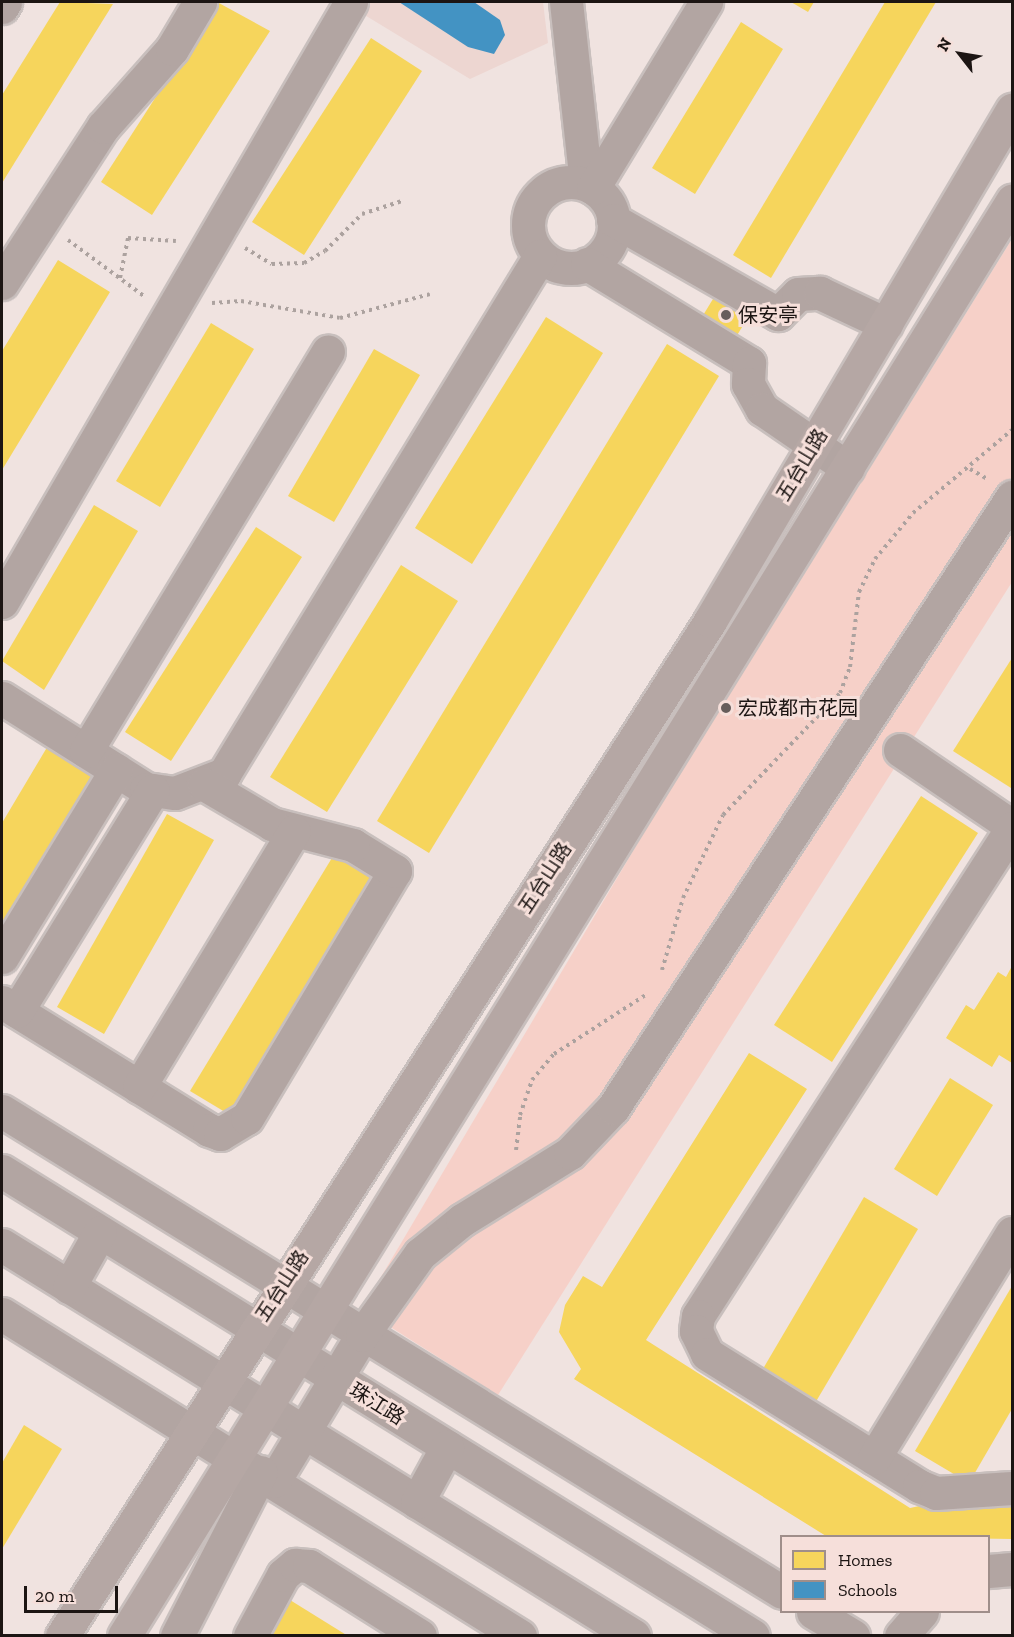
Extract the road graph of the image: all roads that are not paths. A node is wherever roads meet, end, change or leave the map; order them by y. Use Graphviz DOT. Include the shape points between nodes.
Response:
graph roads {
  1 [pos="5,2"];
  2 [pos="200,2"];
  3 [pos="351,2"];
  4 [pos="566,2"];
  5 [pos="706,2"];
  6 [pos="2,7"];
  7 [pos="1012,110"];
  8 [pos="589,186"];
  9 [pos="1012,201"];
  10 [pos="614,220"];
  11 [pos="540,256"];
  12 [pos="587,264"];
  13 [pos="2,283"];
  14 [pos="886,324"];
  15 [pos="328,352"];
  16 [pos="813,447"];
  17 [pos="848,468"];
  18 [pos="1012,497"];
  19 [pos="2,602"];
  20 [pos="2,698"];
  21 [pos="900,750"];
  22 [pos="86,751"];
  23 [pos="116,770"];
  24 [pos="204,784"];
  25 [pos="153,790"];
  26 [pos="1012,827"];
  27 [pos="294,831"];
  28 [pos="2,957"];
  29 [pos="9,1006"];
  30 [pos="139,1087"];
  31 [pos="2,1111"];
  32 [pos="2,1171"];
  33 [pos="100,1232"];
  34 [pos="1012,1233"];
  35 [pos="2,1245"];
  36 [pos="283,1286"];
  37 [pos="69,1287"];
  38 [pos="327,1313"];
  39 [pos="2,1314"];
  40 [pos="255,1329"];
  41 [pos="362,1335"];
  42 [pos="300,1356"];
  43 [pos="336,1379"];
  44 [pos="222,1381"];
  45 [pos="266,1408"];
  46 [pos="192,1429"];
  47 [pos="304,1432"];
  48 [pos="447,1447"];
  49 [pos="874,1458"];
  50 [pos="257,1470"];
  51 [pos="1010,1483"];
  52 [pos="417,1502"];
  53 [pos="1012,1569"];
  54 [pos="990,1571"];
  55 [pos="780,1591"];
  56 [pos="816,1613"];
  57 [pos="920,1613"];
  58 [pos="62,1635"];
  59 [pos="124,1635"];
  60 [pos="177,1635"];
  61 [pos="250,1635"];
  62 [pos="420,1635"];
  63 [pos="520,1635"];
  64 [pos="634,1635"];
  65 [pos="753,1635"];
  66 [pos="853,1635"];
  67 [pos="901,1635"];
  1 -- 6 [label="street"];
  2 -- 13 [label="street" via="172,49 103,127"];
  3 -- 19 [label="street"];
  4 -- 8 [label="street"];
  5 -- 8 [label="street"];
  7 -- 14 [label="main road, 五台山路"];
  8 -- 10 [label="street" via="607,201"];
  8 -- 11 [label="street" via="557,184 534,202 528,230"];
  9 -- 17 [label="main road, 五台山路"];
  10 -- 12 [label="street" via="611,242"];
  10 -- 14 [label="street" via="778,314 789,300 810,292 848,302"];
  11 -- 12 [label="street" via="565,268"];
  11 -- 24 [label="street" via="237,755 224,774"];
  12 -- 16 [label="street" via="749,363 748,384 762,410"];
  14 -- 16 [label="main road, 五台山路"];
  15 -- 22 [label="street"];
  16 -- 17 [label="street"];
  16 -- 36 [label="main road, 五台山路" via="710,621"];
  17 -- 38 [label="main road, 五台山路"];
  18 -- 41 [label="street" via="613,1108 570,1153 462,1220 420,1254"];
  20 -- 22 [label="street"];
  21 -- 26 [label="street"];
  22 -- 23 [label="street"];
  23 -- 25 [label="street"];
  23 -- 28 [label="street"];
  24 -- 25 [label="street" via="175,792"];
  24 -- 27 [label="street"];
  25 -- 29 [label="street"];
  26 -- 49 [label="street" via="698,1316 696,1331 707,1354"];
  27 -- 30 [label="street"];
  27 -- 30 [label="street" via="353,845 395,871 247,1118 220,1134"];
  29 -- 30 [label="street"];
  31 -- 36 [label="street"];
  32 -- 33 [label="street, 珠江路"];
  33 -- 37 [label="street"];
  33 -- 40 [label="street, 珠江路"];
  34 -- 49 [label="street"];
  35 -- 37 [label="street"];
  36 -- 38 [label="street"];
  36 -- 40 [label="main road, 五台山路"];
  37 -- 44 [label="street"];
  38 -- 41 [label="street"];
  38 -- 42 [label="main road, 五台山路"];
  39 -- 46 [label="street"];
  40 -- 42 [label="street, 珠江路"];
  40 -- 44 [label="main road, 五台山路"];
  41 -- 43 [label="street"];
  41 -- 55 [label="street"];
  42 -- 43 [label="street, 珠江路"];
  42 -- 45 [label="main road, 五台山路"];
  43 -- 47 [label="street"];
  43 -- 48 [label="street, 珠江路"];
  44 -- 45 [label="street"];
  44 -- 46 [label="main road, 五台山路"];
  45 -- 47 [label="street"];
  45 -- 50 [label="main road, 五台山路"];
  46 -- 50 [label="street"];
  46 -- 58 [label="main road, 五台山路"];
  47 -- 50 [label="street"];
  47 -- 52 [label="street"];
  48 -- 52 [label="street"];
  48 -- 65 [label="street, 珠江路"];
  49 -- 51 [label="street" via="936,1493"];
  50 -- 59 [label="main road, 五台山路"];
  50 -- 60 [label="street"];
  50 -- 63 [label="street"];
  52 -- 64 [label="street"];
  53 -- 54 [label="street"];
  56 -- 66 [label="street"];
  57 -- 67 [label="street"];
  61 -- 62 [label="street" via="283,1575 295,1565 309,1566"];
}
